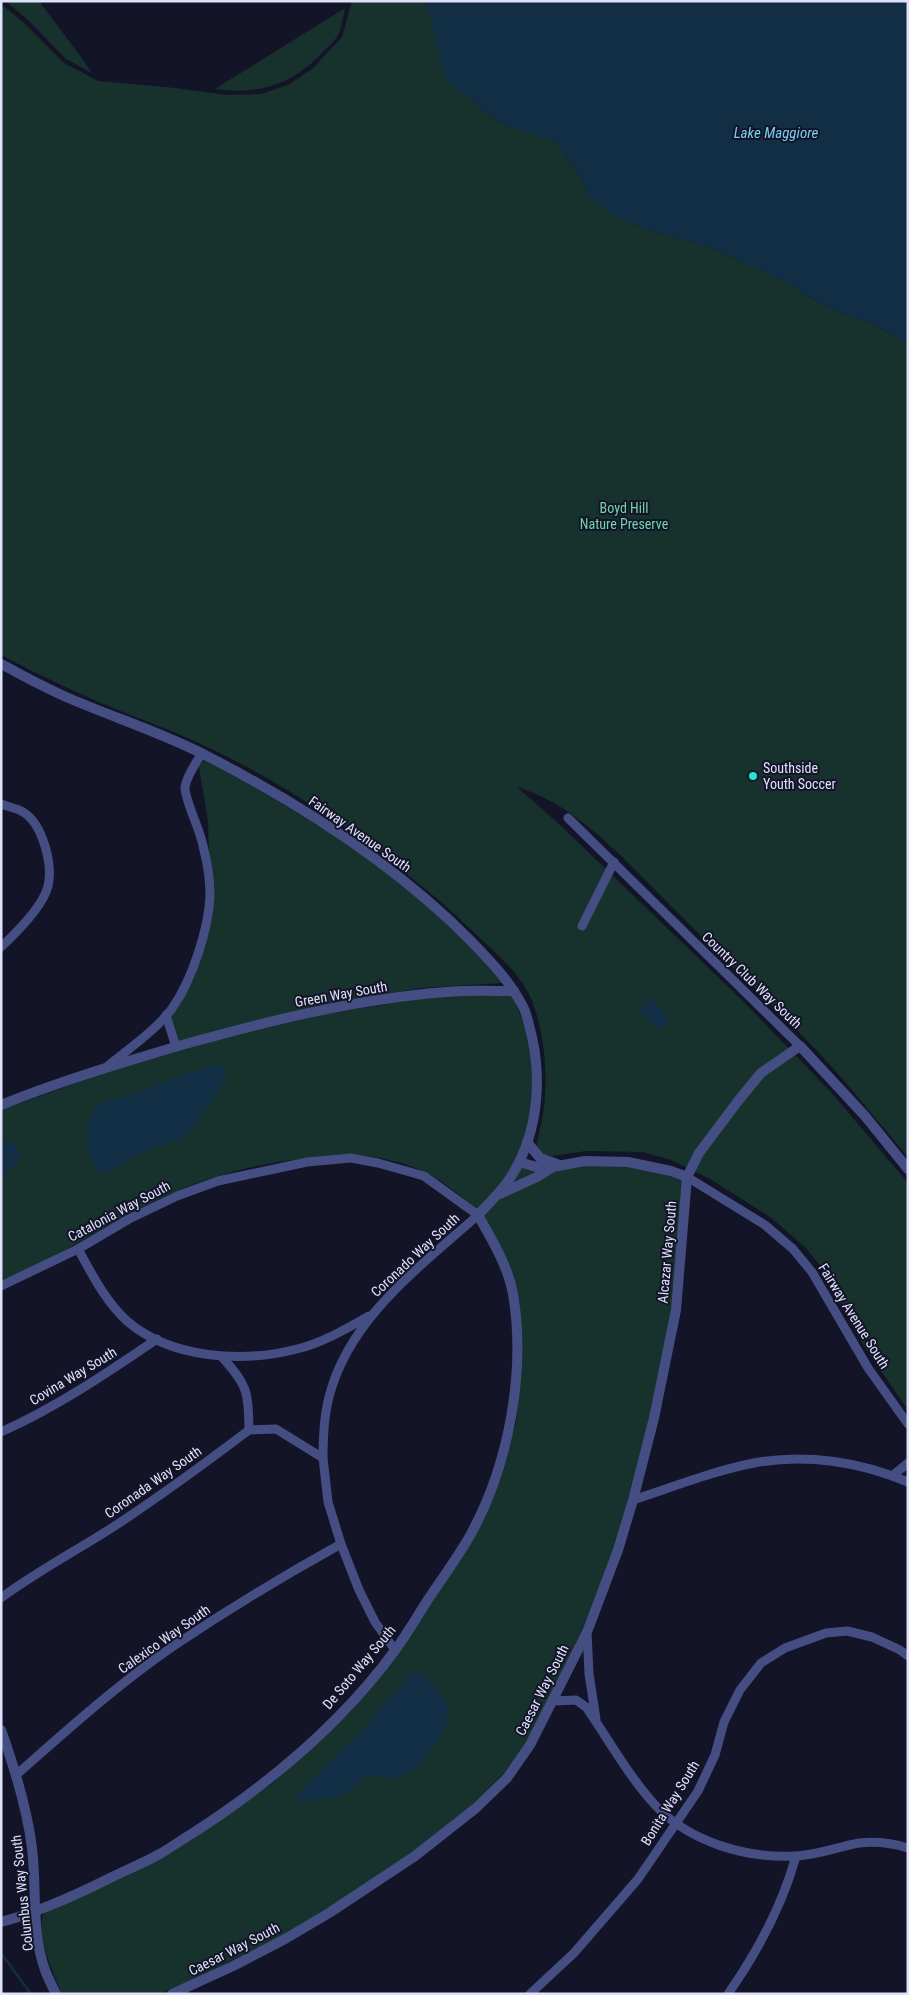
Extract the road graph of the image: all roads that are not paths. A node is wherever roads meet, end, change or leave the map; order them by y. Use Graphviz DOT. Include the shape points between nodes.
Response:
graph roads {
  1 [pos="1,664"];
  2 [pos="202,753"];
  3 [pos="1,804"];
  4 [pos="568,818"];
  5 [pos="614,862"];
  6 [pos="582,926"];
  7 [pos="1,947"];
  8 [pos="514,991"];
  9 [pos="166,1015"];
  10 [pos="800,1046"];
  11 [pos="176,1047"];
  12 [pos="108,1066"];
  13 [pos="1,1105"];
  14 [pos="527,1142"];
  15 [pos="519,1162"];
  16 [pos="556,1166"];
  17 [pos="908,1168"];
  18 [pos="687,1177"];
  19 [pos="497,1196"];
  20 [pos="478,1215"];
  21 [pos="78,1249"];
  22 [pos="1,1286"];
  23 [pos="372,1315"];
  24 [pos="157,1339"];
  25 [pos="222,1357"];
  26 [pos="908,1424"];
  27 [pos="249,1430"];
  28 [pos="1,1432"];
  29 [pos="323,1458"];
  30 [pos="908,1463"];
  31 [pos="892,1476"];
  32 [pos="908,1482"];
  33 [pos="633,1500"];
  34 [pos="341,1544"];
  35 [pos="1,1598"];
  36 [pos="587,1632"];
  37 [pos="395,1650"];
  38 [pos="908,1656"];
  39 [pos="553,1701"];
  40 [pos="596,1722"];
  41 [pos="1,1730"];
  42 [pos="16,1774"];
  43 [pos="676,1823"];
  44 [pos="908,1848"];
  45 [pos="796,1856"];
  46 [pos="35,1911"];
  47 [pos="1,1922"];
  48 [pos="56,1994"];
  49 [pos="172,1994"];
  50 [pos="530,1994"];
  51 [pos="728,1994"];
  1 -- 2 [label="street, Fairway Avenue South" via="69,699"];
  2 -- 8 [label="street, Fairway Avenue South" via="333,828 389,870 445,915 493,964"];
  2 -- 9 [label="street, Green Way South" via="185,788 203,844 210,895 203,935 190,976"];
  3 -- 7 [label="street" via="24,813 41,834 48,855 48,886 23,926"];
  4 -- 5 [label="street, Country Club Way South"];
  5 -- 6 [label="street"];
  5 -- 10 [label="street, Country Club Way South"];
  8 -- 11 [label="street, Green Way South" via="421,994 320,1010"];
  8 -- 14 [label="street, Fairway Avenue South" via="524,1007 536,1058 535,1107"];
  9 -- 11 [label="street"];
  9 -- 12 [label="street, Green Way South"];
  10 -- 17 [label="street, Country Club Way South"];
  10 -- 18 [label="street, Alcazar Way South" via="761,1073 699,1153"];
  11 -- 12 [label="street, Green Way South"];
  12 -- 13 [label="street, Green Way South"];
  14 -- 15 [label="street, Fairway Avenue South"];
  14 -- 16 [label="street" via="540,1158"];
  15 -- 16 [label="street, Fairway Avenue South" via="540,1168"];
  15 -- 19 [label="street, Fairway Avenue South"];
  16 -- 18 [label="street, Fairway Avenue South" via="604,1160 628,1162"];
  16 -- 19 [label="street"];
  18 -- 26 [label="street, Fairway Avenue South" via="764,1225 793,1249 812,1272 868,1368"];
  18 -- 33 [label="street, Alcazar Way South" via="676,1310"];
  19 -- 20 [label="street, Fairway Avenue South"];
  20 -- 21 [label="street, Catalonia Way South" via="424,1176 351,1158 307,1162 218,1182 177,1196"];
  20 -- 23 [label="street, Coronado Way South"];
  20 -- 37 [label="street, De Soto Way South" via="500,1254 513,1292 517,1372 512,1420 501,1461 472,1531"];
  21 -- 22 [label="street, Catalonia Way South"];
  21 -- 24 [label="street" via="113,1306 141,1332"];
  23 -- 25 [label="street" via="333,1336 298,1349 253,1357"];
  23 -- 29 [label="street" via="338,1370 328,1398"];
  24 -- 25 [label="street" via="186,1350"];
  24 -- 28 [label="street, Covina Way South" via="89,1384"];
  25 -- 27 [label="street" via="246,1387"];
  27 -- 29 [label="street" via="276,1429"];
  27 -- 35 [label="street, Coronada Way South" via="173,1488"];
  29 -- 34 [label="street" via="328,1502"];
  30 -- 31 [label="street"];
  31 -- 32 [label="street"];
  31 -- 33 [label="street" via="862,1466 830,1461 791,1459 756,1462"];
  33 -- 36 [label="street, Caesar Way South"];
  34 -- 37 [label="street" via="375,1622"];
  34 -- 42 [label="street, Calexico Way South" via="266,1585 171,1648 92,1708"];
  36 -- 39 [label="street, Caesar Way South"];
  36 -- 40 [label="street"];
  37 -- 46 [label="street, De Soto Way South" via="318,1736 268,1780 157,1856"];
  38 -- 43 [label="street, Bonita Way South" via="872,1637 847,1631 826,1633 785,1648 761,1663 740,1690 724,1722 716,1755 707,1774"];
  39 -- 40 [label="street" via="576,1700 586,1707"];
  39 -- 49 [label="street, Caesar Way South" via="530,1745 507,1778 476,1808 415,1856 285,1939"];
  40 -- 43 [label="street" via="643,1791"];
  41 -- 42 [label="street, Columbus Way South"];
  42 -- 46 [label="street, Columbus Way South" via="32,1849"];
  43 -- 45 [label="street" via="730,1849 762,1855"];
  43 -- 50 [label="street, Bonita Way South" via="638,1879 574,1953"];
  44 -- 45 [label="street" via="889,1843 861,1843"];
  45 -- 51 [label="street" via="775,1916 756,1953"];
  46 -- 47 [label="street, De Soto Way South"];
  46 -- 48 [label="street, Columbus Way South" via="45,1969"];
}
